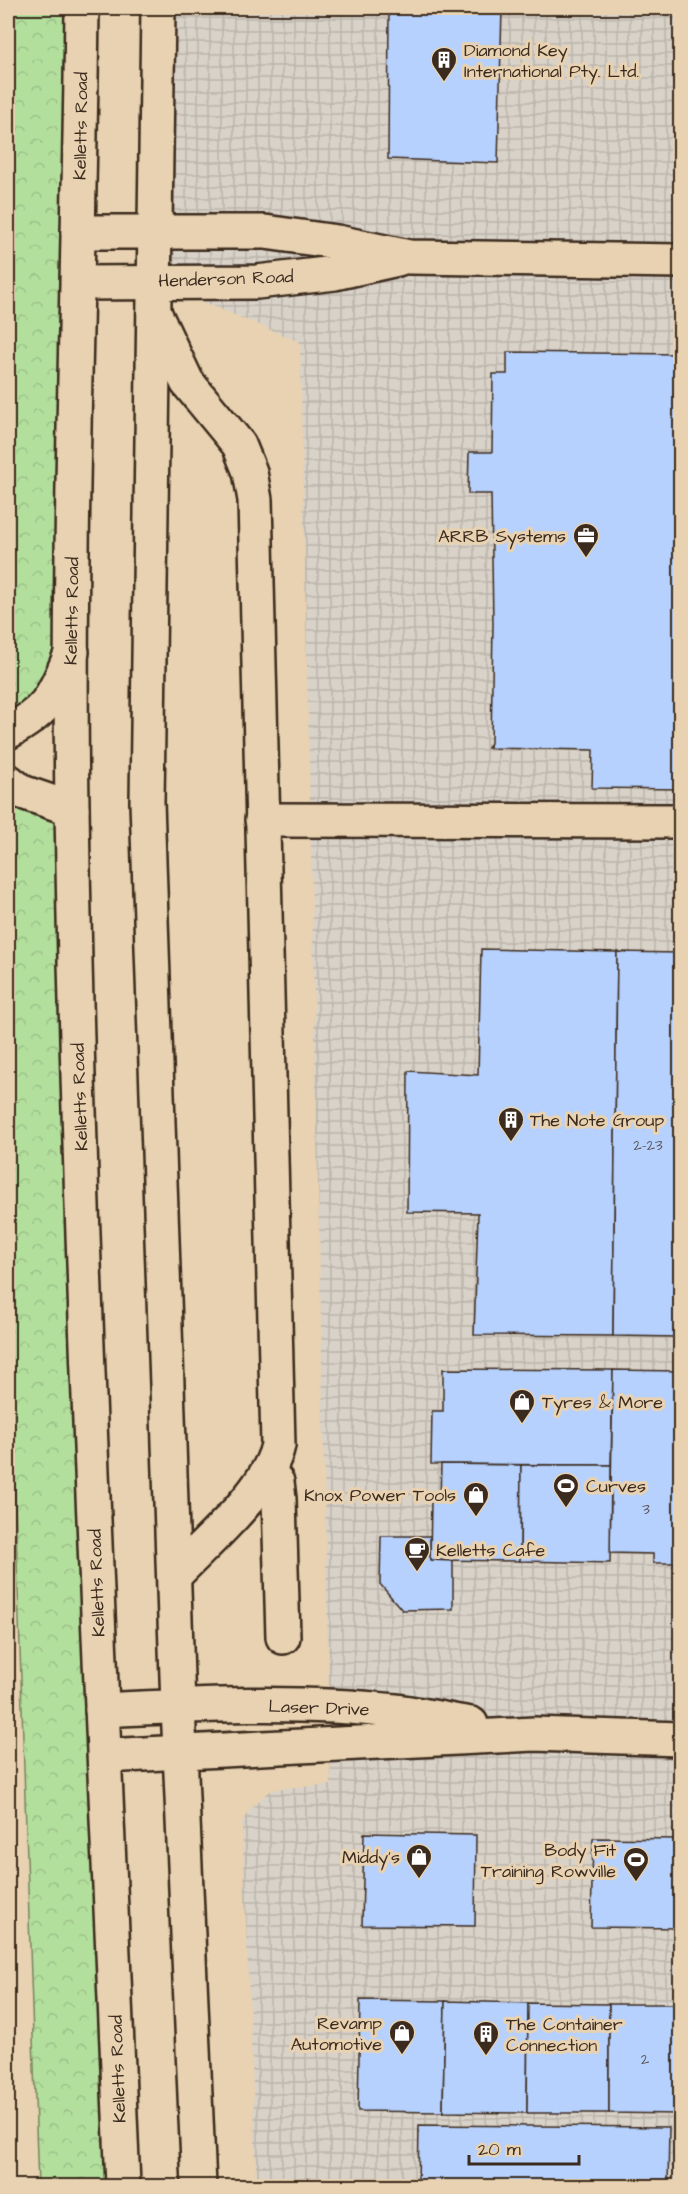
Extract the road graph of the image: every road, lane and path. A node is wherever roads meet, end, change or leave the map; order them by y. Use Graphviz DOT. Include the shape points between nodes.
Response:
graph roads {
  1 [pos="82,8"];
  2 [pos="158,8"];
  3 [pos="154,231"];
  4 [pos="78,232"];
  5 [pos="409,256"];
  6 [pos="681,261"];
  7 [pos="78,283"];
  8 [pos="154,297"];
  9 [pos="72,652"];
  10 [pos="8,732"];
  11 [pos="8,781"];
  12 [pos="72,808"];
  13 [pos="262,820"];
  14 [pos="681,821"];
  15 [pos="269,1472"];
  16 [pos="174,1575"];
  17 [pos="283,1637"];
  18 [pos="178,1706"];
  19 [pos="102,1710"];
  20 [pos="534,1734"];
  21 [pos="681,1738"];
  22 [pos="180,1754"];
  23 [pos="105,1756"];
  24 [pos="123,2187"];
  25 [pos="199,2187"];
  1 -- 4 [label="main road, Kelletts Road"];
  2 -- 3 [label="main road"];
  3 -- 4 [label="main road, Henderson Road"];
  3 -- 5 [label="main road, Henderson Road" via="265,232"];
  3 -- 8 [label="main road"];
  4 -- 7 [label="main road, Kelletts Road"];
  5 -- 6 [label="main road, Henderson Road"];
  5 -- 8 [label="main road, Henderson Road" via="335,273"];
  7 -- 8 [label="main road, Henderson Road"];
  7 -- 9 [label="main road, Kelletts Road"];
  8 -- 13 [label="main road" via="187,382 239,445 250,472 255,500"];
  8 -- 16 [label="main road" via="147,802"];
  9 -- 10 [label="main road" via="50,701"];
  9 -- 12 [label="main road, Kelletts Road"];
  11 -- 12 [label="main road" via="22,792"];
  12 -- 19 [label="main road, Kelletts Road"];
  13 -- 14 [label="main road"];
  13 -- 15 [label="main road" via="278,1445"];
  15 -- 16 [label="main road"];
  15 -- 17 [label="main road" via="277,1482 279,1499"];
  16 -- 18 [label="main road"];
  18 -- 19 [label="main road, Laser Drive"];
  18 -- 20 [label="main road, Laser Drive" via="395,1711"];
  18 -- 22 [label="main road"];
  19 -- 23 [label="main road, Kelletts Road"];
  20 -- 21 [label="main road, Laser Drive"];
  20 -- 22 [label="main road, Laser Drive"];
  22 -- 23 [label="main road, Laser Drive"];
  22 -- 25 [label="main road"];
  23 -- 24 [label="main road, Kelletts Road"];
}
